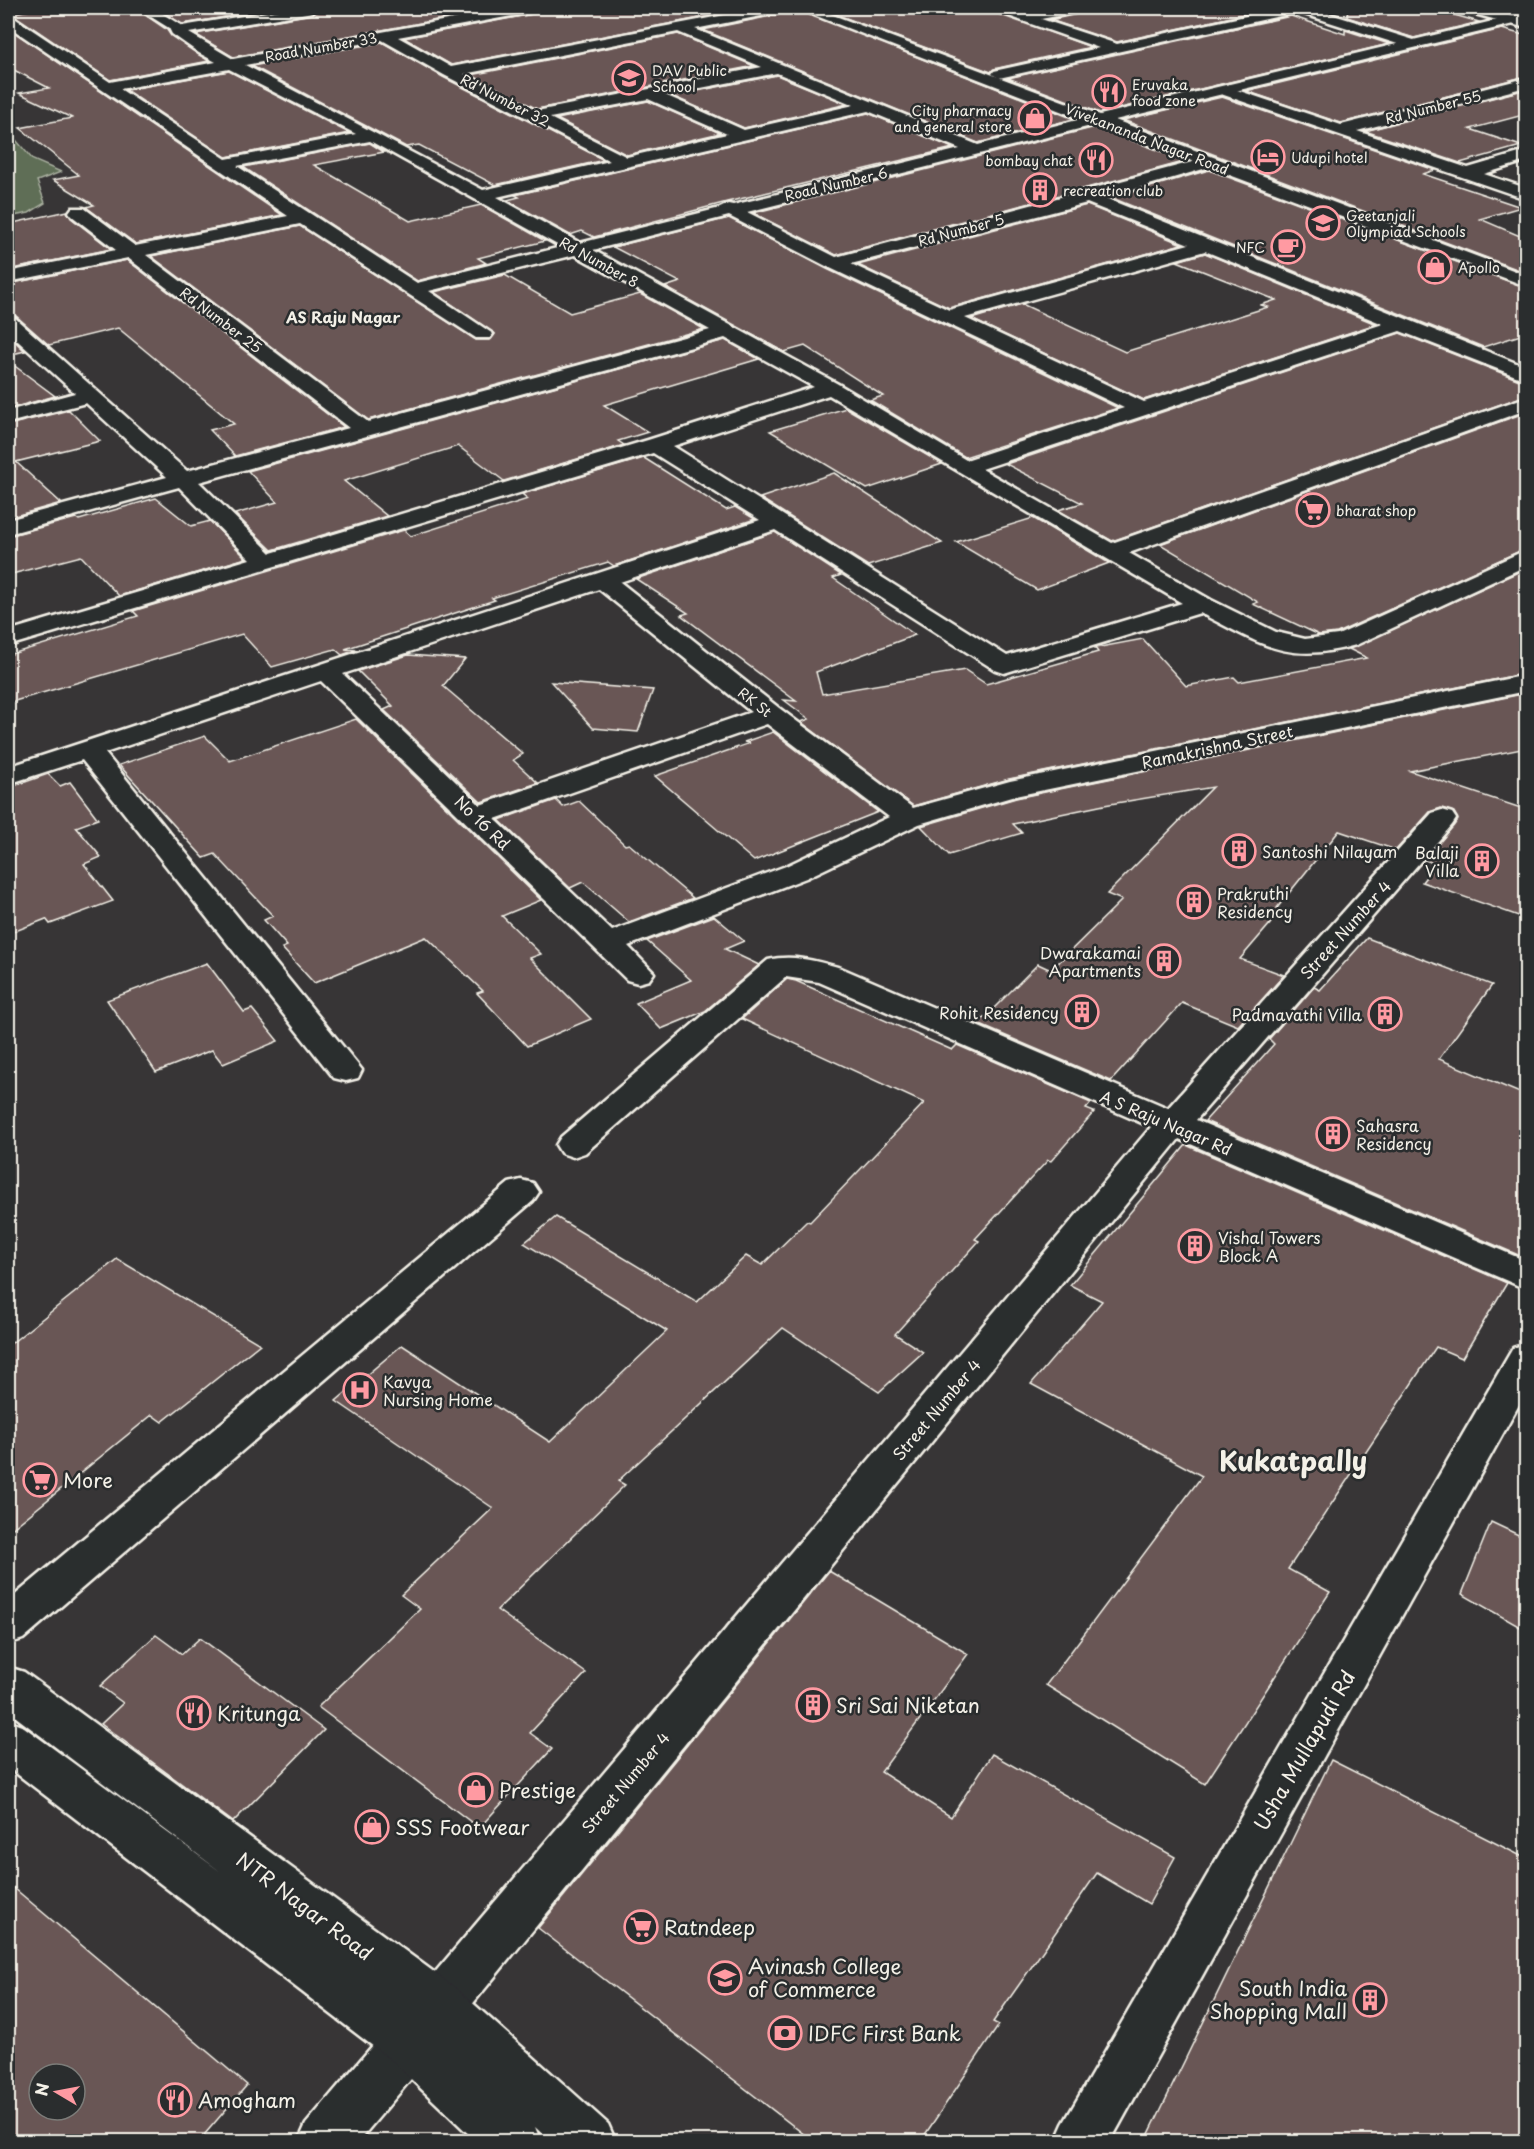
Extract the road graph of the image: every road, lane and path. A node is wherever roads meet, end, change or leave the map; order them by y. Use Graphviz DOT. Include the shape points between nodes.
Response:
graph roads {
  1 [pos="144,8"];
  2 [pos="313,8"];
  3 [pos="533,8"];
  4 [pos="780,8"];
  5 [pos="803,8"];
  6 [pos="822,8"];
  7 [pos="993,8"];
  8 [pos="1077,8"];
  9 [pos="1297,8"];
  10 [pos="1469,8"];
  11 [pos="1025,18"];
  12 [pos="8,20"];
  13 [pos="1522,20"];
  14 [pos="678,27"];
  15 [pos="177,31"];
  16 [pos="384,35"];
  17 [pos="1412,44"];
  18 [pos="1116,49"];
  19 [pos="231,63"];
  20 [pos="779,68"];
  21 [pos="449,72"];
  22 [pos="999,74"];
  23 [pos="1526,84"];
  24 [pos="110,86"];
  25 [pos="1223,90"];
  26 [pos="650,94"];
  27 [pos="869,106"];
  28 [pos="536,116"];
  29 [pos="1104,118"];
  30 [pos="1340,130"];
  31 [pos="372,136"];
  32 [pos="744,136"];
  33 [pos="977,150"];
  34 [pos="1527,156"];
  35 [pos="1211,162"];
  36 [pos="626,163"];
  37 [pos="224,164"];
  38 [pos="1467,174"];
  39 [pos="1527,194"];
  40 [pos="482,196"];
  41 [pos="1088,197"];
  42 [pos="728,210"];
  43 [pos="78,212"];
  44 [pos="303,218"];
  45 [pos="1207,246"];
  46 [pos="576,250"];
  47 [pos="130,252"];
  48 [pos="834,263"];
  49 [pos="1527,272"];
  50 [pos="8,277"];
  51 [pos="1527,281"];
  52 [pos="415,289"];
  53 [pos="946,317"];
  54 [pos="8,322"];
  55 [pos="1401,324"];
  56 [pos="727,331"];
  57 [pos="483,334"];
  58 [pos="17,342"];
  59 [pos="1527,374"];
  60 [pos="831,388"];
  61 [pos="90,396"];
  62 [pos="1527,403"];
  63 [pos="1144,410"];
  64 [pos="8,417"];
  65 [pos="364,429"];
  66 [pos="656,445"];
  67 [pos="964,468"];
  68 [pos="184,480"];
  69 [pos="778,522"];
  70 [pos="8,527"];
  71 [pos="1109,552"];
  72 [pos="1527,557"];
  73 [pos="266,561"];
  74 [pos="604,581"];
  75 [pos="1202,605"];
  76 [pos="8,639"];
  77 [pos="326,672"];
  78 [pos="1527,683"];
  79 [pos="770,714"];
  80 [pos="88,750"];
  81 [pos="8,777"];
  82 [pos="477,816"];
  83 [pos="909,818"];
  84 [pos="1442,819"];
  85 [pos="607,943"];
  86 [pos="638,974"];
  87 [pos="346,1070"];
  88 [pos="1172,1125"];
  89 [pos="573,1145"];
  90 [pos="520,1192"];
  91 [pos="1527,1276"];
  92 [pos="1527,1358"];
  93 [pos="8,1626"];
  94 [pos="8,1686"];
  95 [pos="8,1741"];
  96 [pos="424,2024"];
  97 [pos="324,2142"];
  98 [pos="515,2142"];
  99 [pos="590,2142"];
  100 [pos="1081,2142"];
  1 -- 15 [label="street, Rd Number 8"];
  2 -- 15 [label="street"];
  3 -- 16 [label="street, Road Number 33"];
  4 -- 14 [label="street"];
  5 -- 29 [label="street, Vivekananda Nagar Road"];
  6 -- 22 [label="street, Vivekananda Nagar Road"];
  7 -- 11 [label="street"];
  8 -- 11 [label="street"];
  9 -- 17 [label="street"];
  9 -- 18 [label="street"];
  10 -- 13 [label="street"];
  11 -- 18 [label="street"];
  12 -- 24 [label="street"];
  13 -- 17 [label="street, Road Number 6"];
  14 -- 20 [label="street"];
  14 -- 21 [label="street"];
  15 -- 19 [label="street, Rd Number 8"];
  16 -- 19 [label="street, Road Number 33"];
  16 -- 21 [label="street, Rd Number 32"];
  17 -- 25 [label="street, Road Number 6"];
  18 -- 22 [label="street"];
  19 -- 24 [label="street, Road Number 33"];
  19 -- 31 [label="street, Rd Number 8"];
  20 -- 26 [label="street"];
  20 -- 27 [label="street"];
  21 -- 28 [label="street, Rd Number 32"];
  22 -- 29 [label="street, Vivekananda Nagar Road"];
  23 -- 30 [label="street, Rd Number 55"];
  24 -- 37 [label="street"];
  25 -- 29 [label="street, Road Number 6"];
  25 -- 30 [label="street"];
  26 -- 28 [label="street"];
  26 -- 32 [label="street"];
  27 -- 32 [label="street"];
  27 -- 33 [label="street"];
  28 -- 36 [label="street, Rd Number 32"];
  29 -- 33 [label="street, Road Number 6"];
  29 -- 35 [label="street, Vivekananda Nagar Road"];
  29 -- 49 [label="street, Vivekananda Nagar Road"];
  30 -- 38 [label="street"];
  31 -- 37 [label="street"];
  31 -- 40 [label="street, Rd Number 8"];
  32 -- 36 [label="street"];
  33 -- 42 [label="street, Road Number 6"];
  34 -- 38 [label="street"];
  35 -- 41 [label="street, Rd Number 5"];
  35 -- 51 [label="street, Vivekananda Nagar Road"];
  36 -- 40 [label="street"];
  37 -- 44 [label="street"];
  38 -- 39 [label="street"];
  40 -- 46 [label="street, Rd Number 8"];
  41 -- 45 [label="street"];
  41 -- 48 [label="street, Rd Number 5"];
  42 -- 46 [label="street, Road Number 6"];
  42 -- 48 [label="street"];
  43 -- 47 [label="street, Rd Number 25"];
  44 -- 47 [label="street"];
  44 -- 52 [label="street"];
  45 -- 53 [label="street"];
  45 -- 55 [label="street"];
  46 -- 52 [label="street, Road Number 6"];
  46 -- 56 [label="street, Rd Number 8"];
  47 -- 50 [label="street"];
  47 -- 65 [label="street, Rd Number 25"];
  48 -- 53 [label="street"];
  52 -- 57 [label="street"];
  53 -- 63 [label="street"];
  54 -- 58 [label="street"];
  55 -- 59 [label="street"];
  55 -- 63 [label="street"];
  56 -- 60 [label="street, Rd Number 8"];
  56 -- 65 [label="street"];
  58 -- 61 [label="street"];
  60 -- 66 [label="street"];
  60 -- 67 [label="street, Rd Number 8"];
  61 -- 64 [label="street"];
  61 -- 68 [label="street"];
  62 -- 71 [label="street"];
  63 -- 67 [label="street"];
  65 -- 68 [label="street"];
  66 -- 69 [label="street"];
  66 -- 73 [label="street"];
  67 -- 71 [label="street, Rd Number 8"];
  68 -- 70 [label="street"];
  68 -- 73 [label="street"];
  69 -- 74 [label="street"];
  69 -- 75 [label="street" via="1004,665"];
  71 -- 75 [label="street, Rd Number 8"];
  72 -- 75 [label="street, Rd Number 8" via="1329,646 1304,648 1271,638"];
  73 -- 76 [label="street"];
  74 -- 77 [label="street"];
  74 -- 79 [label="street, RK St"];
  77 -- 80 [label="street"];
  77 -- 82 [label="street, No 16 Rd"];
  78 -- 83 [label="street, Ramakrishna Street" via="1010,789"];
  79 -- 82 [label="street"];
  79 -- 83 [label="street, RK St"];
  80 -- 81 [label="street"];
  80 -- 87 [label="street"];
  82 -- 85 [label="street, No 16 Rd"];
  83 -- 85 [label="street, Ramakrishna Street" via="796,872"];
  84 -- 88 [label="street, Street Number 4"];
  85 -- 86 [label="street, No 16 Rd"];
  88 -- 89 [label="street, A S Raju Nagar Rd" via="830,975 805,968 779,967"];
  88 -- 91 [label="street, A S Raju Nagar Rd"];
  88 -- 96 [label="street, Street Number 4"];
  90 -- 93 [label="street"];
  92 -- 100 [label="street, Usha Mullapudi Rd"];
  94 -- 96 [label="street, NTR Nagar Road"];
  95 -- 96 [label="street, NTR Nagar Road"];
  96 -- 97 [label="street, Street Number 4"];
  96 -- 98 [label="street, NTR Nagar Road"];
  96 -- 99 [label="street, NTR Nagar Road"];
}
